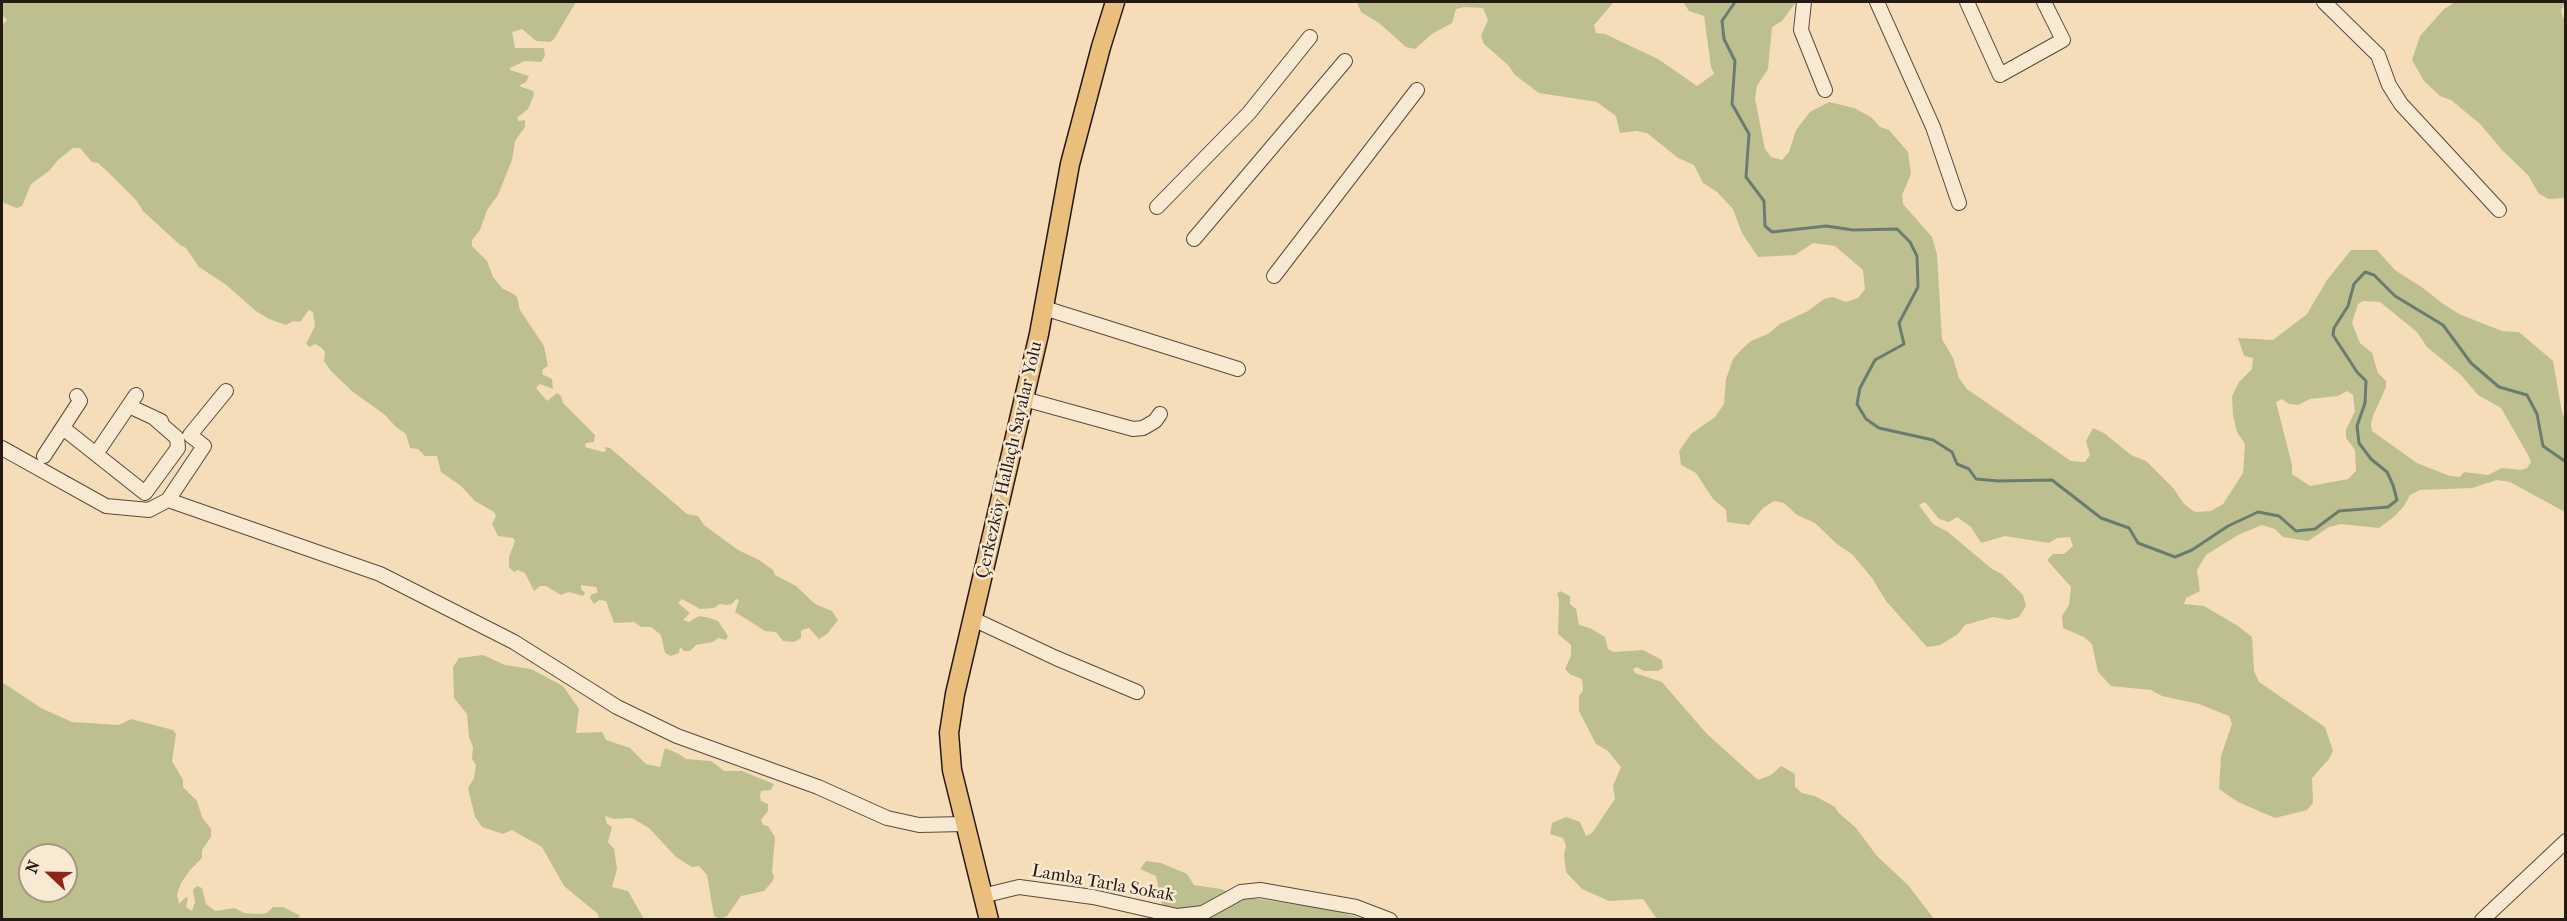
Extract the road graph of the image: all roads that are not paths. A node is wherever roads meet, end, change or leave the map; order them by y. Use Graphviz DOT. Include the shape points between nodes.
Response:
graph roads {
  1 [pos="1115,2"];
  2 [pos="1804,2"];
  3 [pos="1877,2"];
  4 [pos="1967,2"];
  5 [pos="2044,2"];
  6 [pos="2324,2"];
  7 [pos="1310,37"];
  8 [pos="1345,61"];
  9 [pos="1417,90"];
  10 [pos="1826,90"];
  11 [pos="1959,203"];
  12 [pos="1157,207"];
  13 [pos="2499,210"];
  14 [pos="1194,239"];
  15 [pos="1274,276"];
  16 [pos="1044,308"];
  17 [pos="1238,369"];
  18 [pos="226,391"];
  19 [pos="77,396"];
  20 [pos="1024,399"];
  21 [pos="1160,414"];
  22 [pos="153,417"];
  23 [pos="63,428"];
  24 [pos="190,435"];
  25 [pos="2,448"];
  26 [pos="96,454"];
  27 [pos="44,456"];
  28 [pos="168,500"];
  29 [pos="973,619"];
  30 [pos="1137,692"];
  31 [pos="964,824"];
  32 [pos="2565,841"];
  33 [pos="982,896"];
  34 [pos="988,920"];
  35 [pos="1390,920"];
  36 [pos="2482,920"];
  1 -- 16 [label="main road, Çerkezköy Hallaçlı Sayalar Yolu" via="1070,164"];
  2 -- 10 [label="street" via="1802,30"];
  3 -- 11 [label="street" via="1933,127"];
  4 -- 5 [label="street" via="2000,75 2063,40"];
  6 -- 13 [label="street" via="2378,55 2401,104"];
  7 -- 12 [label="street" via="1249,113"];
  8 -- 14 [label="street"];
  9 -- 15 [label="street"];
  16 -- 17 [label="street"];
  16 -- 20 [label="main road, Çerkezköy Hallaçlı Sayalar Yolu"];
  18 -- 24 [label="street"];
  19 -- 23 [label="street" via="80,401"];
  20 -- 21 [label="street" via="1133,429 1143,428"];
  20 -- 29 [label="main road, Çerkezköy Hallaçlı Sayalar Yolu"];
  22 -- 24 [label="street"];
  22 -- 26 [label="street" via="132,400"];
  22 -- 26 [label="street" via="177,438 178,448 145,493"];
  23 -- 26 [label="street"];
  23 -- 27 [label="street"];
  24 -- 28 [label="street" via="204,446"];
  25 -- 28 [label="street" via="106,506 149,510"];
  28 -- 31 [label="street" via="380,574 514,642 617,707 677,736 818,787 887,818 919,825"];
  29 -- 30 [label="street"];
  29 -- 31 [label="main road, Çerkezköy Hallaçlı Sayalar Yolu" via="949,733 952,770"];
  31 -- 33 [label="main road, Çerkezköy Hallaçlı Sayalar Yolu"];
  32 -- 36 [label="street"];
  33 -- 34 [label="main road, Çerkezköy Hallaçlı Sayalar Yolu"];
  33 -- 35 [label="street, Lamba Tarla Sokak" via="1019,887 1093,897 1177,916 1203,913 1241,892 1260,890 1356,907"];
}
